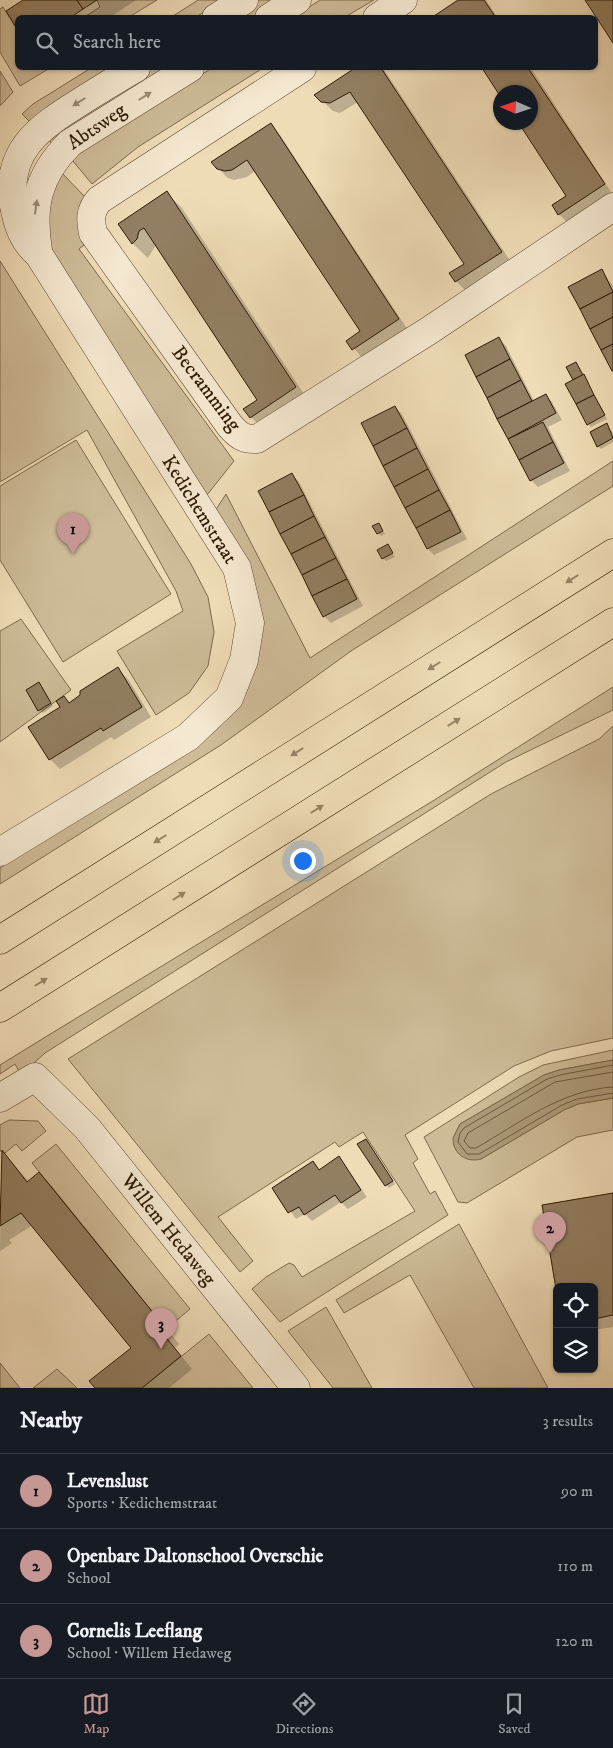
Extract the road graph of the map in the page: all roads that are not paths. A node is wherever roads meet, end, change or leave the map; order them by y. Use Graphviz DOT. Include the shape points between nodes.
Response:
graph roads {
  1 [pos="244,0"];
  2 [pos="297,0"];
  3 [pos="403,0"];
  4 [pos="221,15"];
  5 [pos="274,15"];
  6 [pos="381,15"];
  7 [pos="133,70"];
  8 [pos="187,70"];
  9 [pos="299,70"];
  10 [pos="613,208"];
  11 [pos="39,255"];
  12 [pos="613,553"];
  13 [pos="613,622"];
  14 [pos="0,852"];
  15 [pos="0,940"];
  16 [pos="0,1008"];
  17 [pos="0,1098"];
  18 [pos="296,1388"];
  1 -- 4 [label="street"];
  2 -- 5 [label="street"];
  3 -- 6 [label="street"];
  7 -- 11 [label="street, Abtsweg, one-way" via="51,120 28,140 19,155 12,193 17,224 23,237"];
  11 -- 8 [label="street, Abtsweg, one-way" via="35,230 36,204 45,174 56,158 70,143"];
  9 -- 10 [label="street, Becramming" via="99,200 91,209 93,233 230,426 248,440 257,440"];
  11 -- 14 [label="street, Kedichemstraat" via="237,568 250,623 244,660 229,698 188,737"];
  12 -- 15 [label="highway, one-way"];
  16 -- 13 [label="highway, one-way"];
  17 -- 18 [label="street, Willem Hedaweg" via="35,1077 87,1128"];
}
